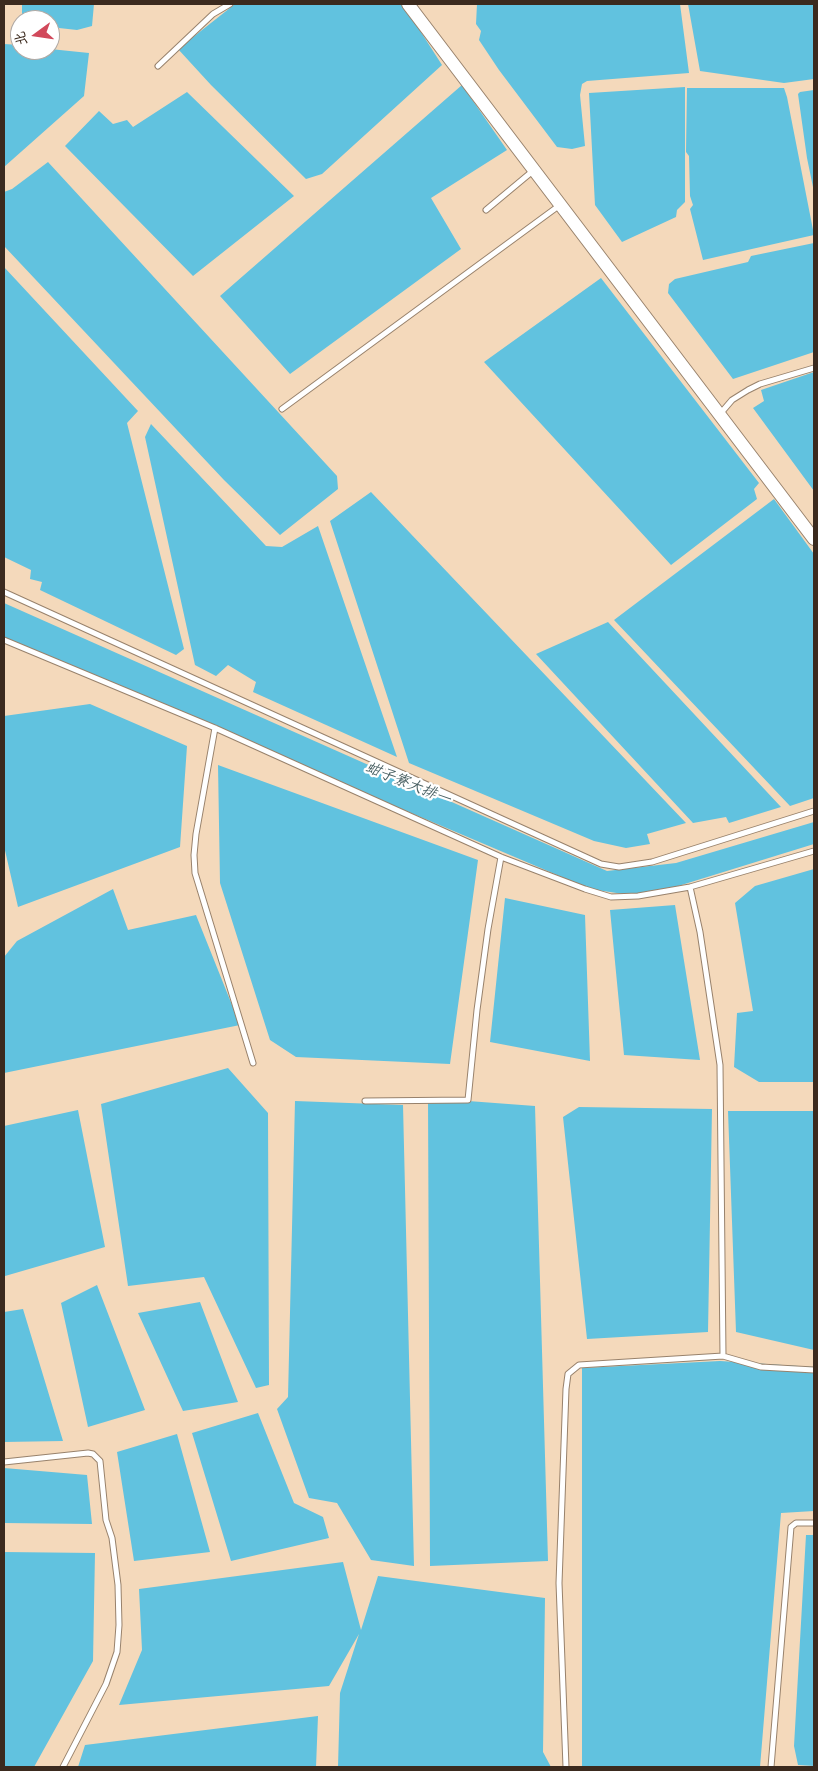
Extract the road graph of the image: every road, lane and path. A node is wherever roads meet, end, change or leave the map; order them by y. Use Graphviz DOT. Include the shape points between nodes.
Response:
graph roads {
  1 [pos="230,4"];
  2 [pos="408,4"];
  3 [pos="158,66"];
  4 [pos="534,169"];
  5 [pos="560,204"];
  6 [pos="486,210"];
  7 [pos="814,368"];
  8 [pos="282,409"];
  9 [pos="720,414"];
  10 [pos="814,539"];
  11 [pos="4,592"];
  12 [pos="4,640"];
  13 [pos="215,728"];
  14 [pos="814,811"];
  15 [pos="814,852"];
  16 [pos="501,857"];
  17 [pos="690,887"];
  18 [pos="253,1063"];
  19 [pos="365,1101"];
  20 [pos="723,1356"];
  21 [pos="814,1370"];
  22 [pos="4,1462"];
  23 [pos="814,1524"];
  24 [pos="63,1767"];
  25 [pos="566,1767"];
  26 [pos="771,1767"];
  1 -- 3 [label="lane" via="213,14"];
  2 -- 4 [label="street"];
  4 -- 5 [label="street"];
  4 -- 6 [label="lane"];
  5 -- 8 [label="lane"];
  5 -- 9 [label="street"];
  7 -- 9 [label="lane" via="760,384 732,400"];
  9 -- 10 [label="street"];
  11 -- 14 [label="lane" via="601,864 619,867 652,862"];
  12 -- 13 [label="lane"];
  13 -- 16 [label="lane"];
  13 -- 18 [label="lane" via="196,834 195,873"];
  15 -- 17 [label="lane"];
  16 -- 17 [label="lane" via="612,897"];
  16 -- 19 [label="lane" via="486,938 468,1100"];
  17 -- 20 [label="lane" via="720,1065"];
  20 -- 21 [label="lane" via="761,1367"];
  20 -- 25 [label="lane" via="580,1365 568,1374 559,1583"];
  22 -- 24 [label="lane" via="88,1453 100,1461 106,1520 112,1538 118,1585 117,1652 106,1684"];
  23 -- 26 [label="lane" via="796,1523 791,1527"];
}
